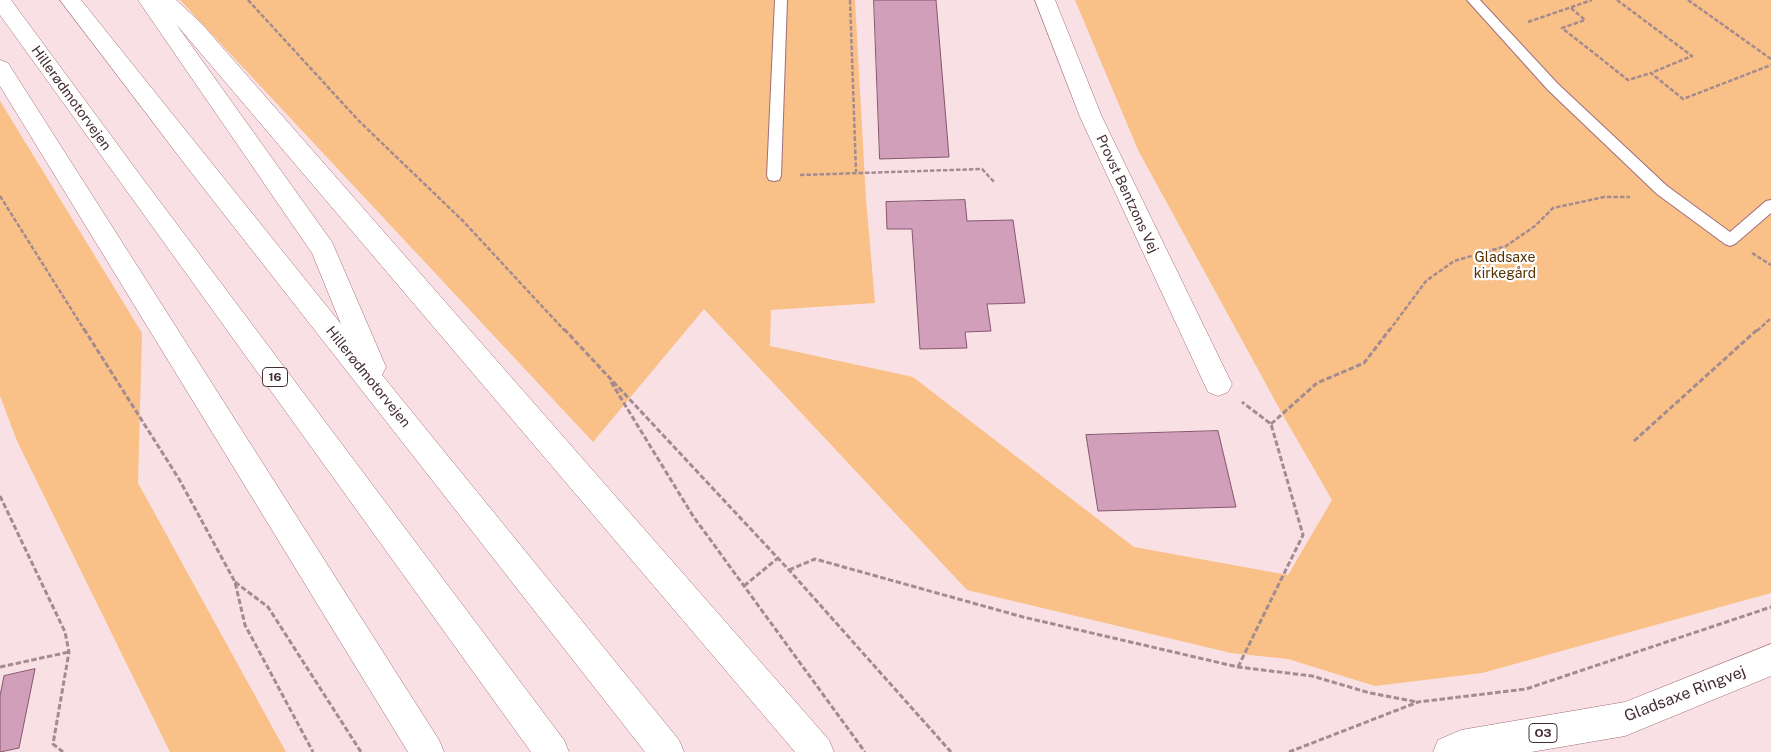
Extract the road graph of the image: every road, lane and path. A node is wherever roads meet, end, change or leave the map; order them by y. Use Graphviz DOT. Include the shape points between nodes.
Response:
graph roads {
  1 [pos="0,0"];
  2 [pos="70,0"];
  3 [pos="148,0"];
  4 [pos="163,0"];
  5 [pos="248,0"];
  6 [pos="781,0"];
  7 [pos="850,0"];
  8 [pos="1045,0"];
  9 [pos="1473,0"];
  10 [pos="1592,0"];
  11 [pos="1617,0"];
  12 [pos="1688,0"];
  13 [pos="1571,8"];
  14 [pos="1502,32"];
  15 [pos="1771,59"];
  16 [pos="1771,65"];
  17 [pos="0,68"];
  18 [pos="1651,73"];
  19 [pos="856,172"];
  20 [pos="774,176"];
  21 [pos="995,184"];
  22 [pos="1662,190"];
  23 [pos="0,196"];
  24 [pos="1771,205"];
  25 [pos="1771,318"];
  26 [pos="606,374"];
  27 [pos="1218,384"];
  28 [pos="385,398"];
  29 [pos="1271,424"];
  30 [pos="1634,441"];
  31 [pos="0,496"];
  32 [pos="778,558"];
  33 [pos="789,570"];
  34 [pos="235,582"];
  35 [pos="744,586"];
  36 [pos="1771,607"];
  37 [pos="69,652"];
  38 [pos="1771,660"];
  39 [pos="0,667"];
  40 [pos="1238,667"];
  41 [pos="1418,702"];
  42 [pos="63,752"];
  43 [pos="312,752"];
  44 [pos="361,752"];
  45 [pos="427,752"];
  46 [pos="552,752"];
  47 [pos="667,752"];
  48 [pos="817,752"];
  49 [pos="865,752"];
  50 [pos="951,752"];
  51 [pos="1289,752"];
  52 [pos="1450,752"];
  1 -- 46 [label="main road, Hillerødmotorvejen / 16"];
  2 -- 28 [label="main road, Hillerødmotorvejen"];
  3 -- 28 [label="main road" via="322,249"];
  4 -- 48 [label="main road" via="193,28"];
  5 -- 26 [label="path" via="359,121 463,221"];
  6 -- 20 [label="lane"];
  7 -- 19 [label="path"];
  8 -- 27 [label="main road, Provst Bentzons Vej" via="1091,117"];
  9 -- 14 [label="lane"];
  10 -- 13 [label="path"];
  11 -- 18 [label="path" via="1692,56"];
  12 -- 15 [label="path"];
  13 -- 14 [label="path"];
  13 -- 18 [label="path" via="1585,20 1562,28 1628,80"];
  14 -- 22 [label="lane" via="1553,88"];
  16 -- 18 [label="path" via="1683,99"];
  17 -- 45 [label="main road"];
  19 -- 20 [label="path"];
  19 -- 21 [label="path" via="982,169"];
  22 -- 24 [label="lane" via="1730,240"];
  22 -- 29 [label="path" via="1642,196 1604,197 1553,208 1535,226 1506,246 1454,261 1426,282 1364,362 1317,383"];
  23 -- 34 [label="path" via="179,478"];
  25 -- 30 [label="path"];
  26 -- 32 [label="path"];
  26 -- 35 [label="path" via="693,516"];
  27 -- 29 [label="path"];
  28 -- 47 [label="main road, Hillerødmotorvejen"];
  29 -- 40 [label="path" via="1303,535"];
  31 -- 37 [label="path" via="65,632"];
  32 -- 33 [label="path"];
  32 -- 35 [label="path"];
  33 -- 40 [label="path" via="815,559 1023,618"];
  33 -- 50 [label="path"];
  34 -- 43 [label="path" via="245,625"];
  34 -- 44 [label="path" via="268,606"];
  35 -- 49 [label="path"];
  36 -- 41 [label="path" via="1526,689"];
  37 -- 39 [label="path"];
  37 -- 42 [label="path" via="53,744"];
  38 -- 52 [label="main road, Gladsaxe Ringvej / O3" via="1625,719 1461,747"];
  40 -- 41 [label="path" via="1312,676 1370,694"];
  41 -- 51 [label="path"];
}
